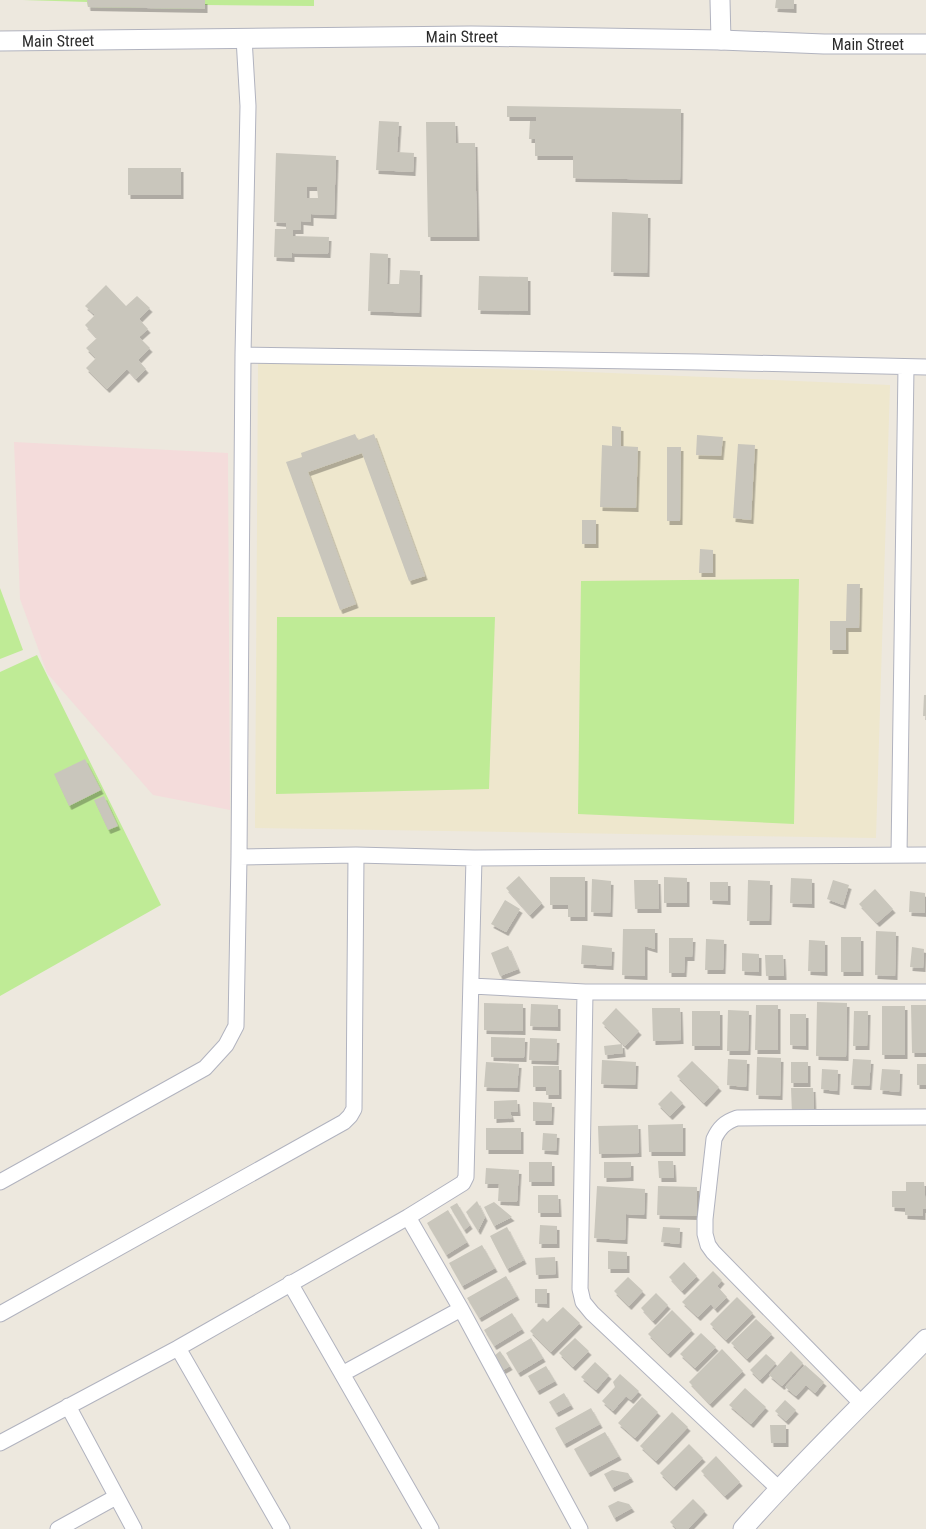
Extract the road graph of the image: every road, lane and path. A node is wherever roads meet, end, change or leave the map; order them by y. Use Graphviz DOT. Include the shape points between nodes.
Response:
graph roads {
  1 [pos="720,0"];
  2 [pos="244,38"];
  3 [pos="721,40"];
  4 [pos="0,41"];
  5 [pos="926,44"];
  6 [pos="243,355"];
  7 [pos="906,367"];
  8 [pos="926,367"];
  9 [pos="356,855"];
  10 [pos="899,855"];
  11 [pos="926,855"];
  12 [pos="240,856"];
  13 [pos="474,858"];
  14 [pos="472,986"];
  15 [pos="585,992"];
  16 [pos="926,992"];
  17 [pos="926,1117"];
  18 [pos="0,1182"];
  19 [pos="408,1217"];
  20 [pos="290,1283"];
  21 [pos="461,1309"];
  22 [pos="0,1314"];
  23 [pos="926,1339"];
  24 [pos="178,1348"];
  25 [pos="342,1374"];
  26 [pos="863,1405"];
  27 [pos="68,1406"];
  28 [pos="0,1443"];
  29 [pos="779,1489"];
  30 [pos="116,1497"];
  31 [pos="58,1529"];
  32 [pos="134,1529"];
  33 [pos="282,1529"];
  34 [pos="432,1529"];
  35 [pos="580,1529"];
  36 [pos="743,1529"];
  1 -- 3 [label="street"];
  2 -- 3 [label="street, Main Street" via="471,36"];
  2 -- 4 [label="street, Main Street"];
  2 -- 6 [label="street" via="248,106"];
  3 -- 5 [label="street, Main Street"];
  6 -- 7 [label="street"];
  6 -- 12 [label="street"];
  7 -- 8 [label="street"];
  7 -- 10 [label="street"];
  9 -- 12 [label="street"];
  9 -- 13 [label="street"];
  9 -- 22 [label="street" via="354,1109 350,1116"];
  10 -- 11 [label="street"];
  10 -- 13 [label="street"];
  12 -- 18 [label="street" via="236,1026 226,1045 205,1068"];
  13 -- 14 [label="street"];
  14 -- 15 [label="street"];
  14 -- 19 [label="street" via="466,1177 459,1187"];
  15 -- 16 [label="street"];
  15 -- 29 [label="street" via="580,1289 583,1302"];
  17 -- 26 [label="street" via="737,1118 720,1128 714,1139 705,1219 708,1245"];
  19 -- 20 [label="street"];
  19 -- 21 [label="street"];
  20 -- 24 [label="street"];
  20 -- 25 [label="street"];
  21 -- 25 [label="street"];
  21 -- 35 [label="street"];
  23 -- 26 [label="street"];
  24 -- 27 [label="street"];
  24 -- 33 [label="street"];
  25 -- 34 [label="street"];
  26 -- 29 [label="street"];
  27 -- 28 [label="street"];
  27 -- 30 [label="street"];
  29 -- 36 [label="street"];
  30 -- 31 [label="street"];
  30 -- 32 [label="street"];
}
